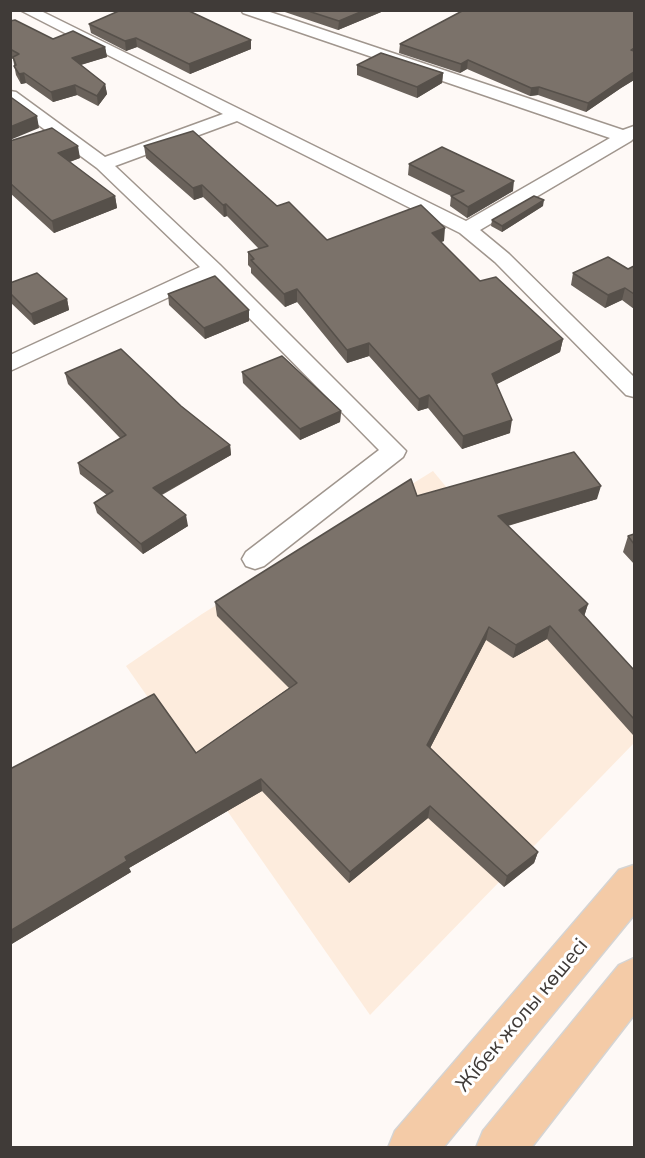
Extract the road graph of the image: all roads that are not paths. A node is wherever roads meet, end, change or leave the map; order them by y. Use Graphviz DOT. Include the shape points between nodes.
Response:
graph roads {
  1 [pos="27,10"];
  2 [pos="248,10"];
  3 [pos="10,96"];
  4 [pos="237,115"];
  5 [pos="630,134"];
  6 [pos="103,164"];
  7 [pos="467,229"];
  8 [pos="213,269"];
  9 [pos="10,364"];
  10 [pos="634,390"];
  11 [pos="255,559"];
  12 [pos="634,884"];
  13 [pos="634,980"];
  14 [pos="412,1148"];
  15 [pos="500,1148"];
  1 -- 4 [label="street"];
  2 -- 5 [label="street"];
  3 -- 6 [label="street" via="48,134"];
  4 -- 6 [label="street"];
  4 -- 7 [label="street"];
  5 -- 7 [label="street"];
  6 -- 8 [label="street"];
  7 -- 10 [label="street" via="502,258"];
  8 -- 9 [label="street"];
  8 -- 11 [label="street" via="394,451"];
  12 -- 14 [label="main road, Жібек жолы көшесі"];
  13 -- 15 [label="main road"];
}
